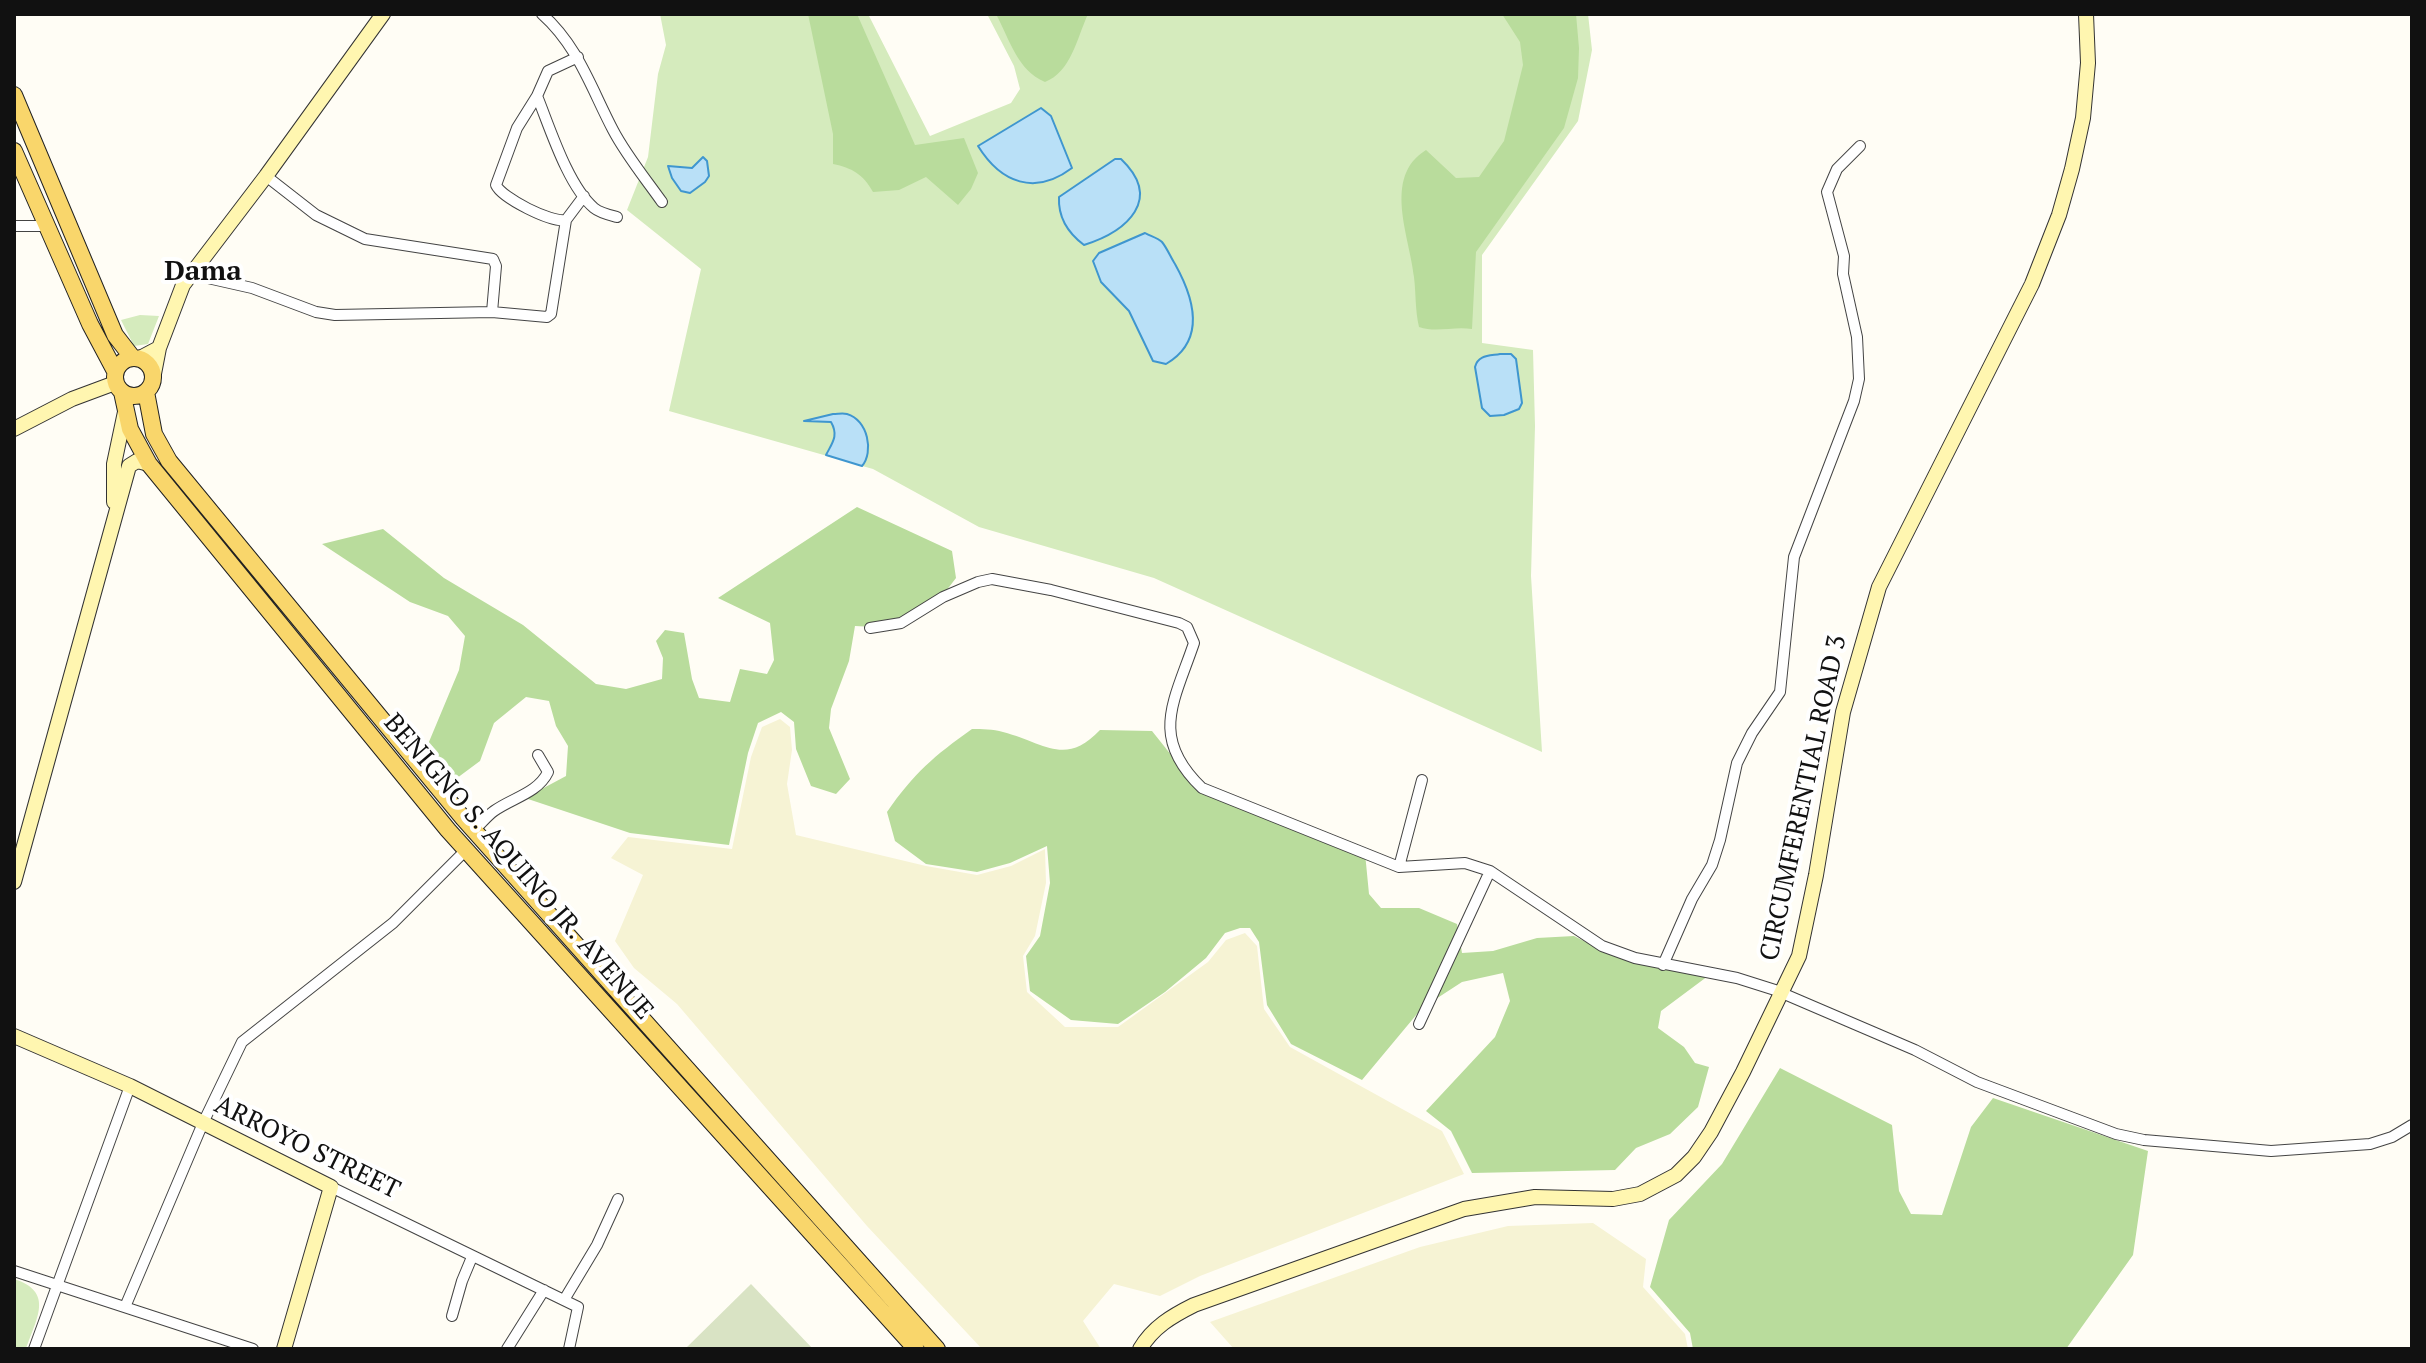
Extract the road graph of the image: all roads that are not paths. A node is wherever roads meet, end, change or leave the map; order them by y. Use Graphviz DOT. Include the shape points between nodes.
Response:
graph roads {
  1 [pos="383,14"];
  2 [pos="542,14"];
  3 [pos="2086,14"];
  4 [pos="578,57"];
  5 [pos="14,95"];
  6 [pos="537,96"];
  7 [pos="1860,146"];
  8 [pos="14,151"];
  9 [pos="43,168"];
  10 [pos="24,175"];
  11 [pos="266,176"];
  12 [pos="584,196"];
  13 [pos="662,202"];
  14 [pos="617,217"];
  15 [pos="566,220"];
  16 [pos="14,226"];
  17 [pos="46,226"];
  18 [pos="190,274"];
  19 [pos="492,312"];
  20 [pos="159,348"];
  21 [pos="136,358"];
  22 [pos="117,382"];
  23 [pos="149,386"];
  24 [pos="125,412"];
  25 [pos="14,429"];
  26 [pos="149,464"];
  27 [pos="115,515"];
  28 [pos="216,516"];
  29 [pos="203,528"];
  30 [pos="870,628"];
  31 [pos="538,755"];
  32 [pos="1422,780"];
  33 [pos="474,830"];
  34 [pos="466,850"];
  35 [pos="1399,867"];
  36 [pos="1490,871"];
  37 [pos="14,882"];
  38 [pos="1663,965"];
  39 [pos="1782,993"];
  40 [pos="1419,1024"];
  41 [pos="14,1036"];
  42 [pos="681,1062"];
  43 [pos="667,1074"];
  44 [pos="130,1086"];
  45 [pos="203,1123"];
  46 [pos="2412,1125"];
  47 [pos="331,1187"];
  48 [pos="618,1199"];
  49 [pos="472,1257"];
  50 [pos="14,1271"];
  51 [pos="58,1285"];
  52 [pos="544,1290"];
  53 [pos="564,1300"];
  54 [pos="125,1307"];
  55 [pos="452,1316"];
  56 [pos="34,1349"];
  57 [pos="253,1349"];
  58 [pos="284,1349"];
  59 [pos="507,1349"];
  60 [pos="569,1349"];
  61 [pos="916,1349"];
  62 [pos="937,1349"];
  63 [pos="1140,1349"];
  1 -- 11 [label="main road"];
  2 -- 4 [label="street"];
  3 -- 39 [label="main road, CIRCUMFERENTIAL ROAD 3" via="2083,118 2059,215 2032,284 1879,587 1838,734 1799,956"];
  4 -- 6 [label="street" via="548,71"];
  4 -- 13 [label="street" via="613,130"];
  5 -- 9 [label="main road"];
  6 -- 12 [label="street"];
  6 -- 15 [label="street" via="517,128 496,185 502,194 543,215"];
  7 -- 38 [label="street" via="1837,169 1827,192 1857,337 1854,401 1794,557 1780,692 1737,763 1712,865"];
  8 -- 10 [label="main road, BENIGNO S. AQUINO JR. AVENUE"];
  9 -- 10 [label="main road"];
  9 -- 21 [label="main road" via="115,335"];
  10 -- 17 [label="main road, BENIGNO S. AQUINO JR. AVENUE"];
  11 -- 18 [label="main road"];
  11 -- 19 [label="street" via="316,215 365,239 493,259"];
  12 -- 14 [label="street" via="594,209"];
  12 -- 15 [label="street"];
  15 -- 19 [label="street" via="551,314"];
  16 -- 17 [label="street"];
  17 -- 22 [label="main road, BENIGNO S. AQUINO JR. AVENUE"];
  18 -- 19 [label="street" via="325,313"];
  18 -- 20 [label="main road"];
  20 -- 21 [label="main road"];
  20 -- 23 [label="main road"];
  21 -- 22 [label="main road" via="121,362"];
  21 -- 23 [label="main road" via="150,366"];
  22 -- 23 [label="main road" via="134,396"];
  22 -- 24 [label="main road, BENIGNO S. AQUINO JR. AVENUE"];
  22 -- 25 [label="main road"];
  23 -- 28 [label="main road, BENIGNO S. AQUINO JR. AVENUE" via="148,412 158,445"];
  24 -- 26 [label="main road, BENIGNO S. AQUINO JR. AVENUE"];
  24 -- 27 [label="main road" via="114,464"];
  26 -- 27 [label="main road" via="137,461 129,466"];
  26 -- 29 [label="main road, BENIGNO S. AQUINO JR. AVENUE"];
  27 -- 37 [label="main road"];
  28 -- 29 [label="main road"];
  28 -- 33 [label="main road, BENIGNO S. AQUINO JR. AVENUE"];
  29 -- 34 [label="main road, BENIGNO S. AQUINO JR. AVENUE"];
  30 -- 35 [label="street" via="901,623 943,597 992,579 1179,623 1194,643 1169,722 1177,758 1187,774 1202,788"];
  31 -- 33 [label="street" via="548,772 545,778"];
  32 -- 35 [label="street"];
  33 -- 42 [label="main road, BENIGNO S. AQUINO JR. AVENUE"];
  34 -- 43 [label="main road, BENIGNO S. AQUINO JR. AVENUE"];
  34 -- 45 [label="street" via="393,923 242,1042"];
  35 -- 36 [label="street" via="1465,863"];
  36 -- 38 [label="street" via="1602,946"];
  36 -- 40 [label="street"];
  38 -- 39 [label="street" via="1737,978"];
  39 -- 46 [label="street" via="1977,1082 2144,1140 2271,1151 2370,1144"];
  39 -- 63 [label="main road, CIRCUMFERENTIAL ROAD 3" via="1711,1132 1694,1157 1658,1187 1613,1199 1515,1199 1443,1216 1194,1305 1156,1328"];
  41 -- 44 [label="main road, ARROYO STREET"];
  42 -- 43 [label="main road"];
  42 -- 62 [label="main road, BENIGNO S. AQUINO JR. AVENUE"];
  43 -- 61 [label="main road, BENIGNO S. AQUINO JR. AVENUE"];
  44 -- 45 [label="main road, ARROYO STREET"];
  44 -- 51 [label="street"];
  45 -- 47 [label="main road, ARROYO STREET"];
  45 -- 54 [label="street"];
  47 -- 49 [label="street, ARROYO STREET"];
  47 -- 58 [label="main road"];
  48 -- 53 [label="street"];
  49 -- 52 [label="street, ARROYO STREET"];
  49 -- 55 [label="street"];
  50 -- 51 [label="street"];
  51 -- 54 [label="street"];
  51 -- 56 [label="street"];
  52 -- 53 [label="street, ARROYO STREET"];
  52 -- 59 [label="street"];
  53 -- 60 [label="street, ARROYO STREET" via="578,1307"];
  54 -- 57 [label="street"];
}
